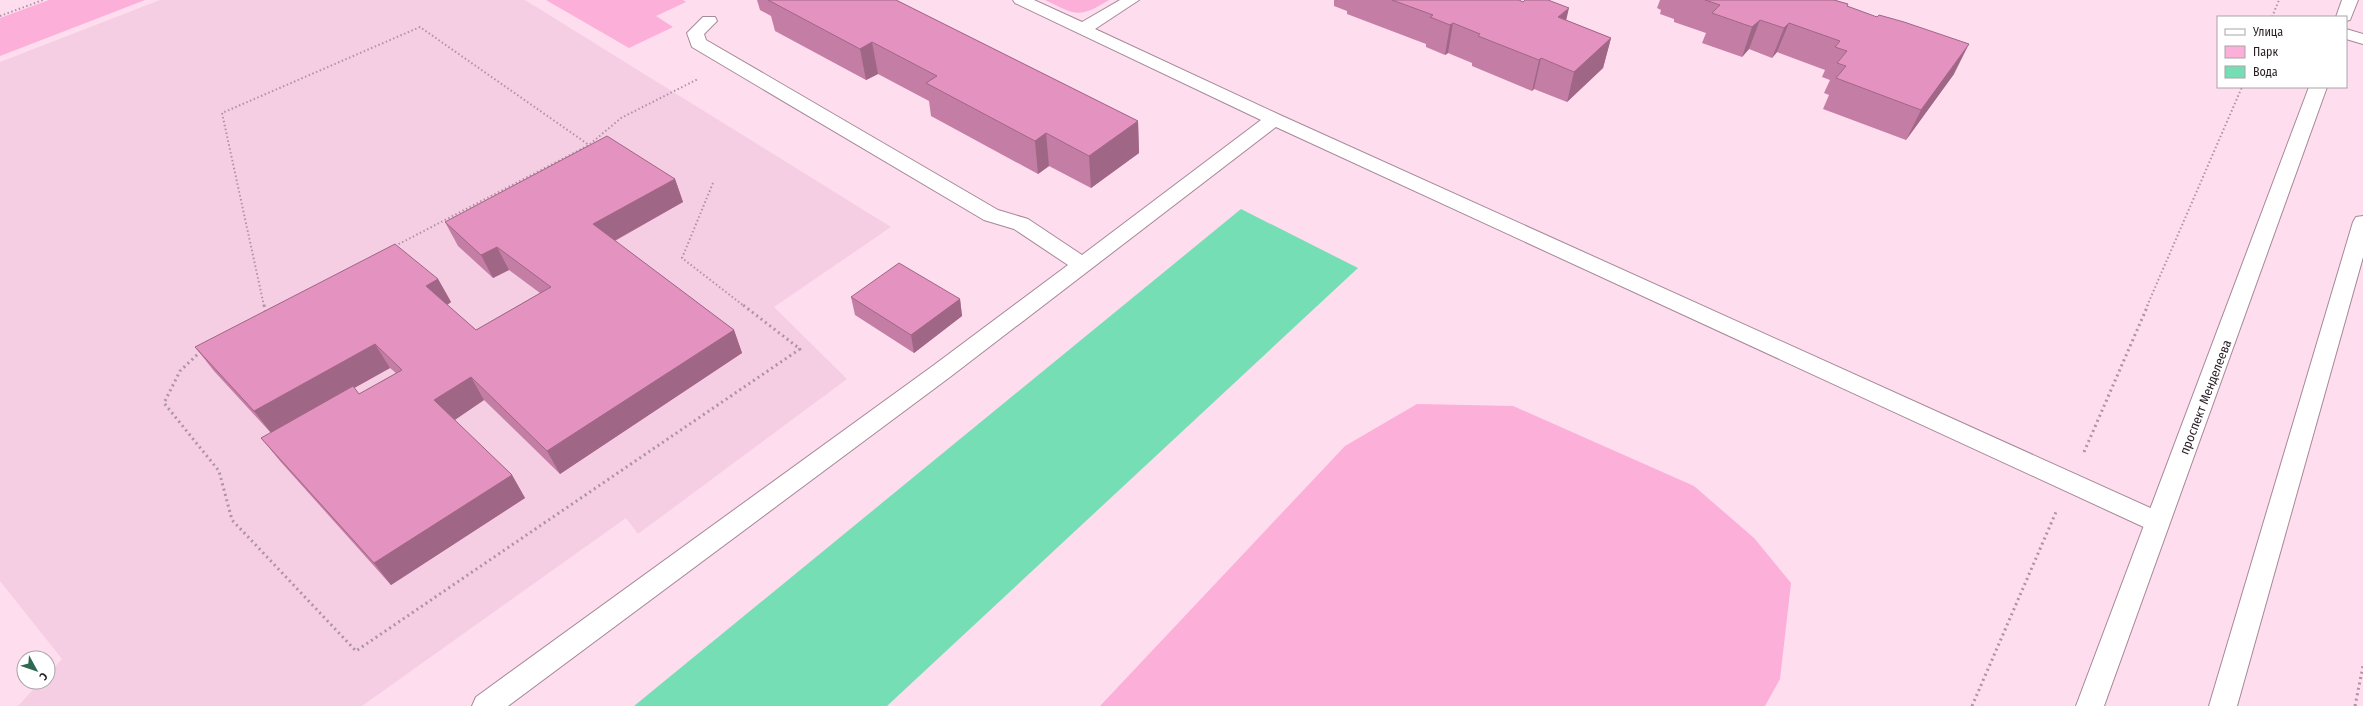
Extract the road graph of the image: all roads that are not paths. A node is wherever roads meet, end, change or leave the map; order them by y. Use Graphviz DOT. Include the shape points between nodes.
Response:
graph roads {
  1 [pos="1021,0"];
  2 [pos="1131,0"];
  3 [pos="2350,0"];
  4 [pos="2344,16"];
  5 [pos="708,21"];
  6 [pos="1083,29"];
  7 [pos="2347,34"];
  8 [pos="2363,39"];
  9 [pos="2318,88"];
  10 [pos="1274,119"];
  11 [pos="2363,222"];
  12 [pos="1081,264"];
  13 [pos="2157,522"];
  14 [pos="486,706"];
  15 [pos="2090,706"];
  16 [pos="2223,706"];
  1 -- 6 [label="street"];
  2 -- 6 [label="street"];
  3 -- 4 [label="street"];
  5 -- 12 [label="street" via="695,33 698,43 991,215 1021,224"];
  6 -- 10 [label="street"];
  7 -- 8 [label="street"];
  9 -- 13 [label="street, проспект Менделеева"];
  10 -- 12 [label="street"];
  10 -- 13 [label="street"];
  11 -- 16 [label="street"];
  12 -- 14 [label="street" via="936,375"];
  13 -- 15 [label="street, проспект Менделеева"];
}
